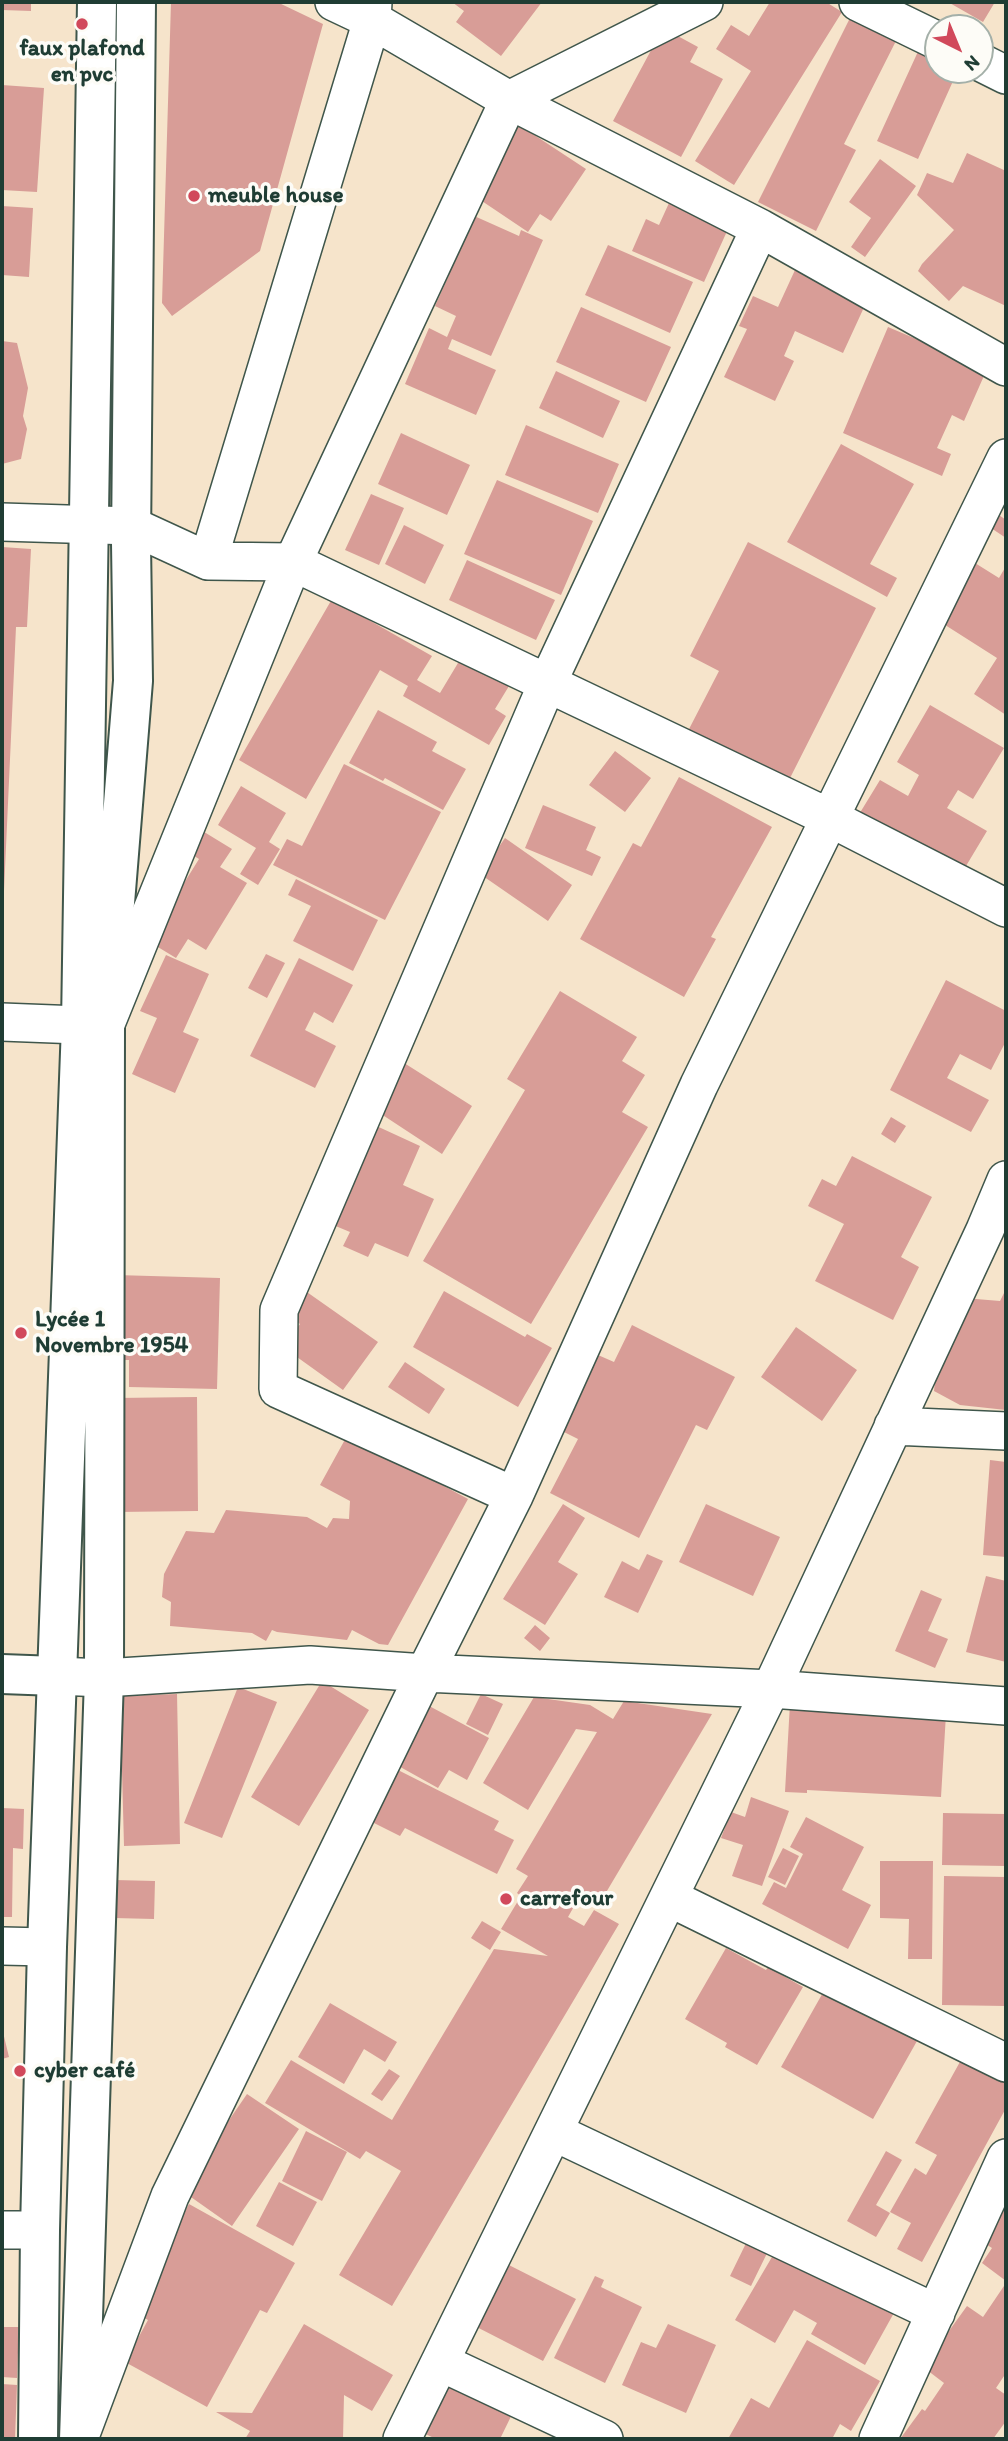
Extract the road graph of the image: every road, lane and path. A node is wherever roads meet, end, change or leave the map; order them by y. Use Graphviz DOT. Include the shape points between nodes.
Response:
graph roads {
  1 [pos="97,2"];
  2 [pos="136,2"];
  3 [pos="334,2"];
  4 [pos="704,2"];
  5 [pos="858,2"];
  6 [pos="373,11"];
  7 [pos="924,34"];
  8 [pos="509,100"];
  9 [pos="760,228"];
  10 [pos="1006,368"];
  11 [pos="1006,458"];
  12 [pos="2,522"];
  13 [pos="88,524"];
  14 [pos="132,526"];
  15 [pos="208,561"];
  16 [pos="293,562"];
  17 [pos="547,684"];
  18 [pos="830,818"];
  19 [pos="1006,908"];
  20 [pos="2,1022"];
  21 [pos="93,1025"];
  22 [pos="1006,1180"];
  23 [pos="996,1236"];
  24 [pos="893,1426"];
  25 [pos="1006,1431"];
  26 [pos="514,1496"];
  27 [pos="425,1673"];
  28 [pos="2,1674"];
  29 [pos="56,1676"];
  30 [pos="104,1678"];
  31 [pos="771,1689"];
  32 [pos="1006,1706"];
  33 [pos="670,1898"];
  34 [pos="2,1946"];
  35 [pos="47,1947"];
  36 [pos="1006,2063"];
  37 [pos="554,2132"];
  38 [pos="1006,2158"];
  39 [pos="2,2230"];
  40 [pos="40,2230"];
  41 [pos="936,2313"];
  42 [pos="440,2362"];
  43 [pos="37,2439"];
  44 [pos="79,2439"];
  45 [pos="402,2439"];
  46 [pos="604,2439"];
  47 [pos="878,2439"];
  1 -- 13 [label="main road"];
  2 -- 14 [label="main road"];
  3 -- 6 [label="street"];
  4 -- 8 [label="street"];
  5 -- 7 [label="street"];
  6 -- 8 [label="street"];
  6 -- 15 [label="street"];
  8 -- 9 [label="street"];
  8 -- 16 [label="street"];
  9 -- 10 [label="street"];
  9 -- 17 [label="street"];
  11 -- 18 [label="street"];
  12 -- 13 [label="street"];
  13 -- 14 [label="street"];
  13 -- 21 [label="main road"];
  14 -- 15 [label="street"];
  14 -- 21 [label="main road" via="133,681"];
  15 -- 16 [label="street"];
  16 -- 17 [label="street"];
  16 -- 21 [label="street"];
  17 -- 18 [label="street"];
  17 -- 26 [label="street" via="279,1310 278,1390"];
  18 -- 19 [label="street"];
  18 -- 26 [label="street" via="699,1085"];
  20 -- 21 [label="street"];
  21 -- 29 [label="main road"];
  21 -- 30 [label="main road"];
  22 -- 23 [label="street"];
  23 -- 24 [label="street"];
  24 -- 25 [label="street"];
  24 -- 31 [label="street"];
  26 -- 27 [label="street"];
  27 -- 30 [label="street" via="310,1665"];
  27 -- 31 [label="street"];
  27 -- 44 [label="street" via="170,2196"];
  28 -- 29 [label="main road"];
  29 -- 30 [label="street"];
  29 -- 35 [label="main road"];
  30 -- 44 [label="main road"];
  31 -- 32 [label="street"];
  31 -- 33 [label="street"];
  33 -- 36 [label="street"];
  33 -- 37 [label="street"];
  34 -- 35 [label="street"];
  35 -- 40 [label="main road"];
  37 -- 41 [label="street"];
  37 -- 42 [label="street"];
  38 -- 41 [label="street"];
  39 -- 40 [label="street"];
  40 -- 43 [label="main road"];
  41 -- 47 [label="street"];
  42 -- 45 [label="street"];
  42 -- 46 [label="street"];
}
